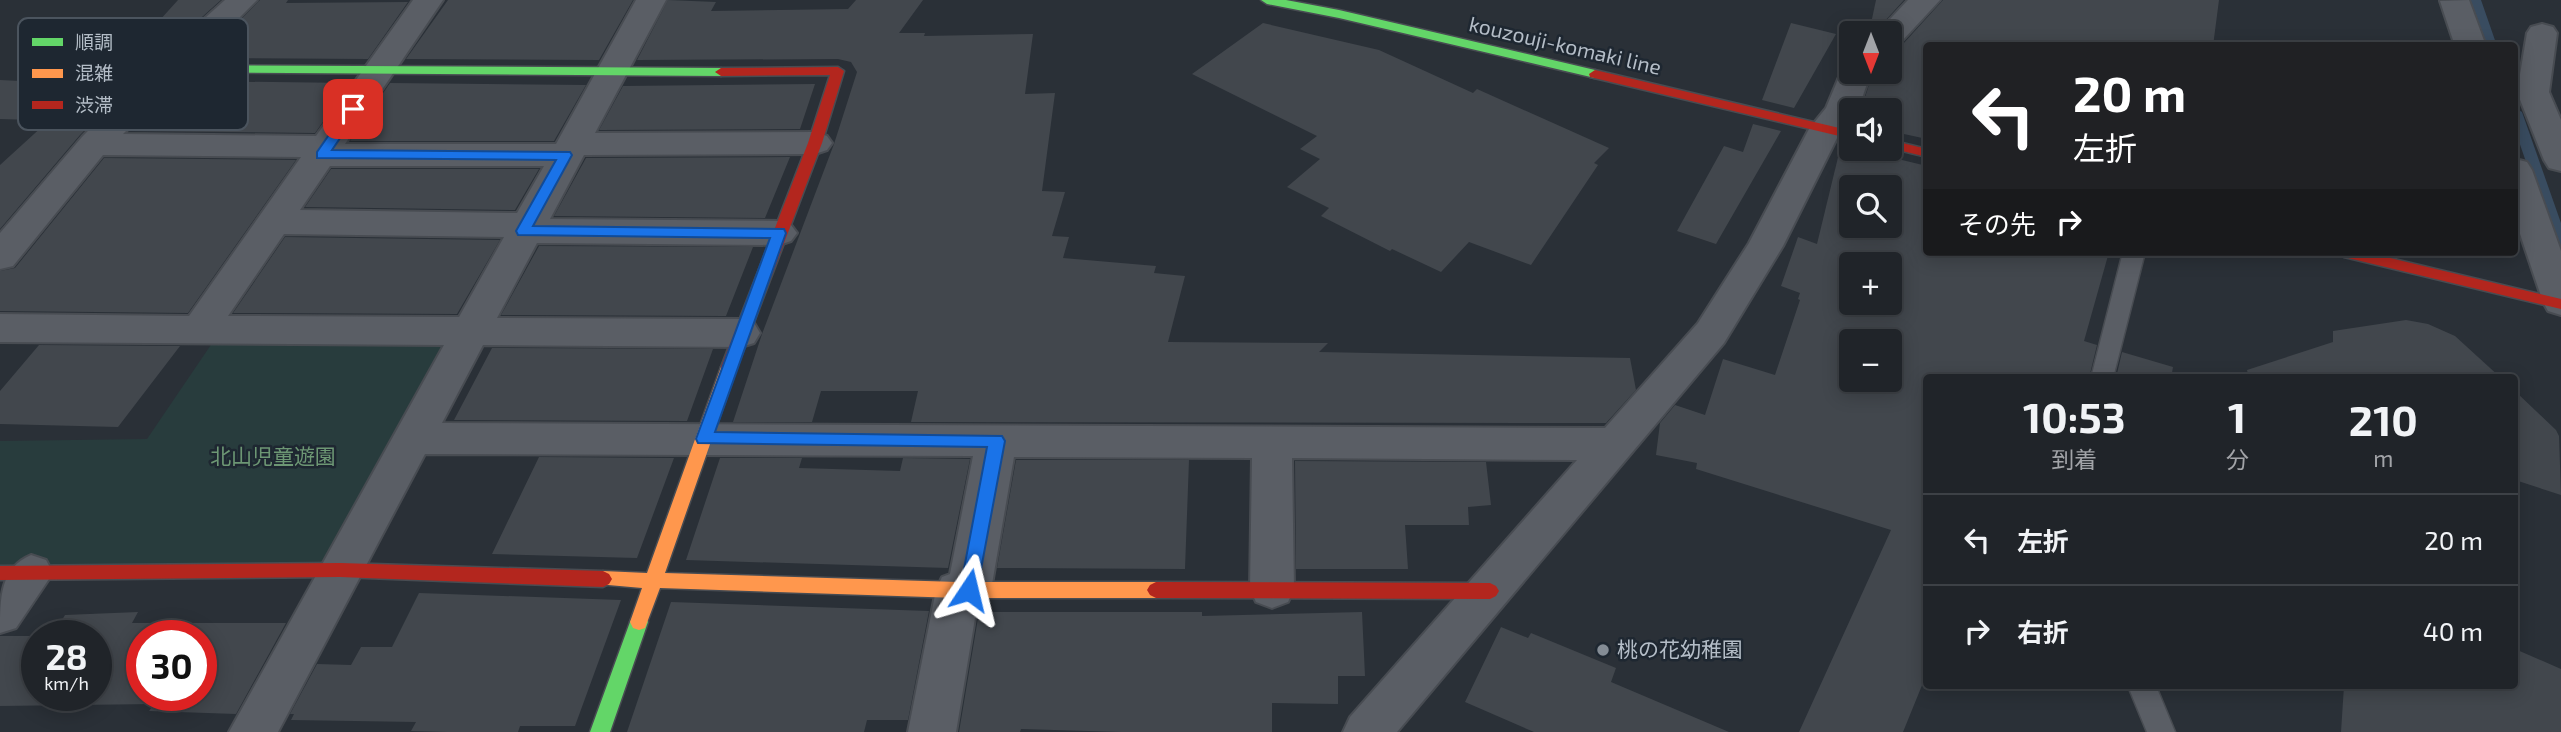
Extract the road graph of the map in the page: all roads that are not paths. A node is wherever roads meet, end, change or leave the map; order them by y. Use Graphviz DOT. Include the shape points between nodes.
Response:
graph roads {
  1 [pos="242,0"];
  2 [pos="428,0"];
  3 [pos="651,0"];
  4 [pos="1268,0"];
  5 [pos="1925,0"];
  6 [pos="2455,1"];
  7 [pos="222,18"];
  8 [pos="1902,24"];
  9 [pos="2542,33"];
  10 [pos="2470,42"];
  11 [pos="248,70"];
  12 [pos="380,71"];
  13 [pos="610,73"];
  14 [pos="1850,84"];
  15 [pos="108,130"];
  16 [pos="1838,132"];
  17 [pos="815,143"];
  18 [pos="94,144"];
  19 [pos="1902,147"];
  20 [pos="568,150"];
  21 [pos="324,151"];
  22 [pos="1923,152"];
  23 [pos="2561,160"];
  24 [pos="2518,179"];
  25 [pos="274,222"];
  26 [pos="525,228"];
  27 [pos="779,233"];
  28 [pos="2133,256"];
  29 [pos="2361,256"];
  30 [pos="0,257"];
  31 [pos="2561,303"];
  32 [pos="0,328"];
  33 [pos="199,330"];
  34 [pos="468,332"];
  35 [pos="741,333"];
  36 [pos="2103,374"];
  37 [pos="412,438"];
  38 [pos="704,439"];
  39 [pos="996,441"];
  40 [pos="1272,442"];
  41 [pos="1613,444"];
  42 [pos="340,570"];
  43 [pos="15,573"];
  44 [pos="653,582"];
  45 [pos="1272,589"];
  46 [pos="963,590"];
  47 [pos="1490,591"];
  48 [pos="0,614"];
  49 [pos="2143,689"];
  50 [pos="253,732"];
  51 [pos="600,732"];
  52 [pos="932,732"];
  53 [pos="1367,732"];
  54 [pos="2161,732"];
  1 -- 7 [label="street"];
  2 -- 12 [label="street"];
  3 -- 13 [label="street"];
  4 -- 16 [label="street, kouzouji-komaki line"];
  5 -- 8 [label="street"];
  6 -- 10 [label="street"];
  9 -- 23 [label="street" via="2533,92"];
  11 -- 12 [label="street"];
  12 -- 13 [label="street"];
  12 -- 21 [label="street"];
  13 -- 17 [label="street" via="838,71"];
  13 -- 20 [label="street"];
  14 -- 16 [label="street"];
  15 -- 18 [label="street"];
  16 -- 41 [label="street" via="1710,332"];
  17 -- 20 [label="street"];
  17 -- 27 [label="street"];
  18 -- 21 [label="street"];
  18 -- 30 [label="street"];
  19 -- 22 [label="street"];
  20 -- 21 [label="street"];
  20 -- 26 [label="street"];
  21 -- 25 [label="street"];
  24 -- 31 [label="street"];
  25 -- 26 [label="street"];
  25 -- 33 [label="street"];
  26 -- 27 [label="street"];
  26 -- 34 [label="street"];
  27 -- 35 [label="street"];
  28 -- 36 [label="lane"];
  29 -- 31 [label="street"];
  32 -- 33 [label="street"];
  33 -- 34 [label="street"];
  34 -- 35 [label="street"];
  34 -- 37 [label="street"];
  35 -- 38 [label="street"];
  37 -- 38 [label="street"];
  37 -- 42 [label="street"];
  38 -- 39 [label="street"];
  38 -- 44 [label="street"];
  39 -- 40 [label="street"];
  39 -- 46 [label="street"];
  40 -- 41 [label="street"];
  40 -- 45 [label="street"];
  41 -- 47 [label="street"];
  42 -- 43 [label="street"];
  42 -- 44 [label="street"];
  42 -- 50 [label="street"];
  43 -- 48 [label="street"];
  44 -- 46 [label="street"];
  44 -- 51 [label="street"];
  45 -- 46 [label="street"];
  45 -- 47 [label="street"];
  46 -- 52 [label="street"];
  47 -- 53 [label="street"];
  49 -- 54 [label="lane"];
}
